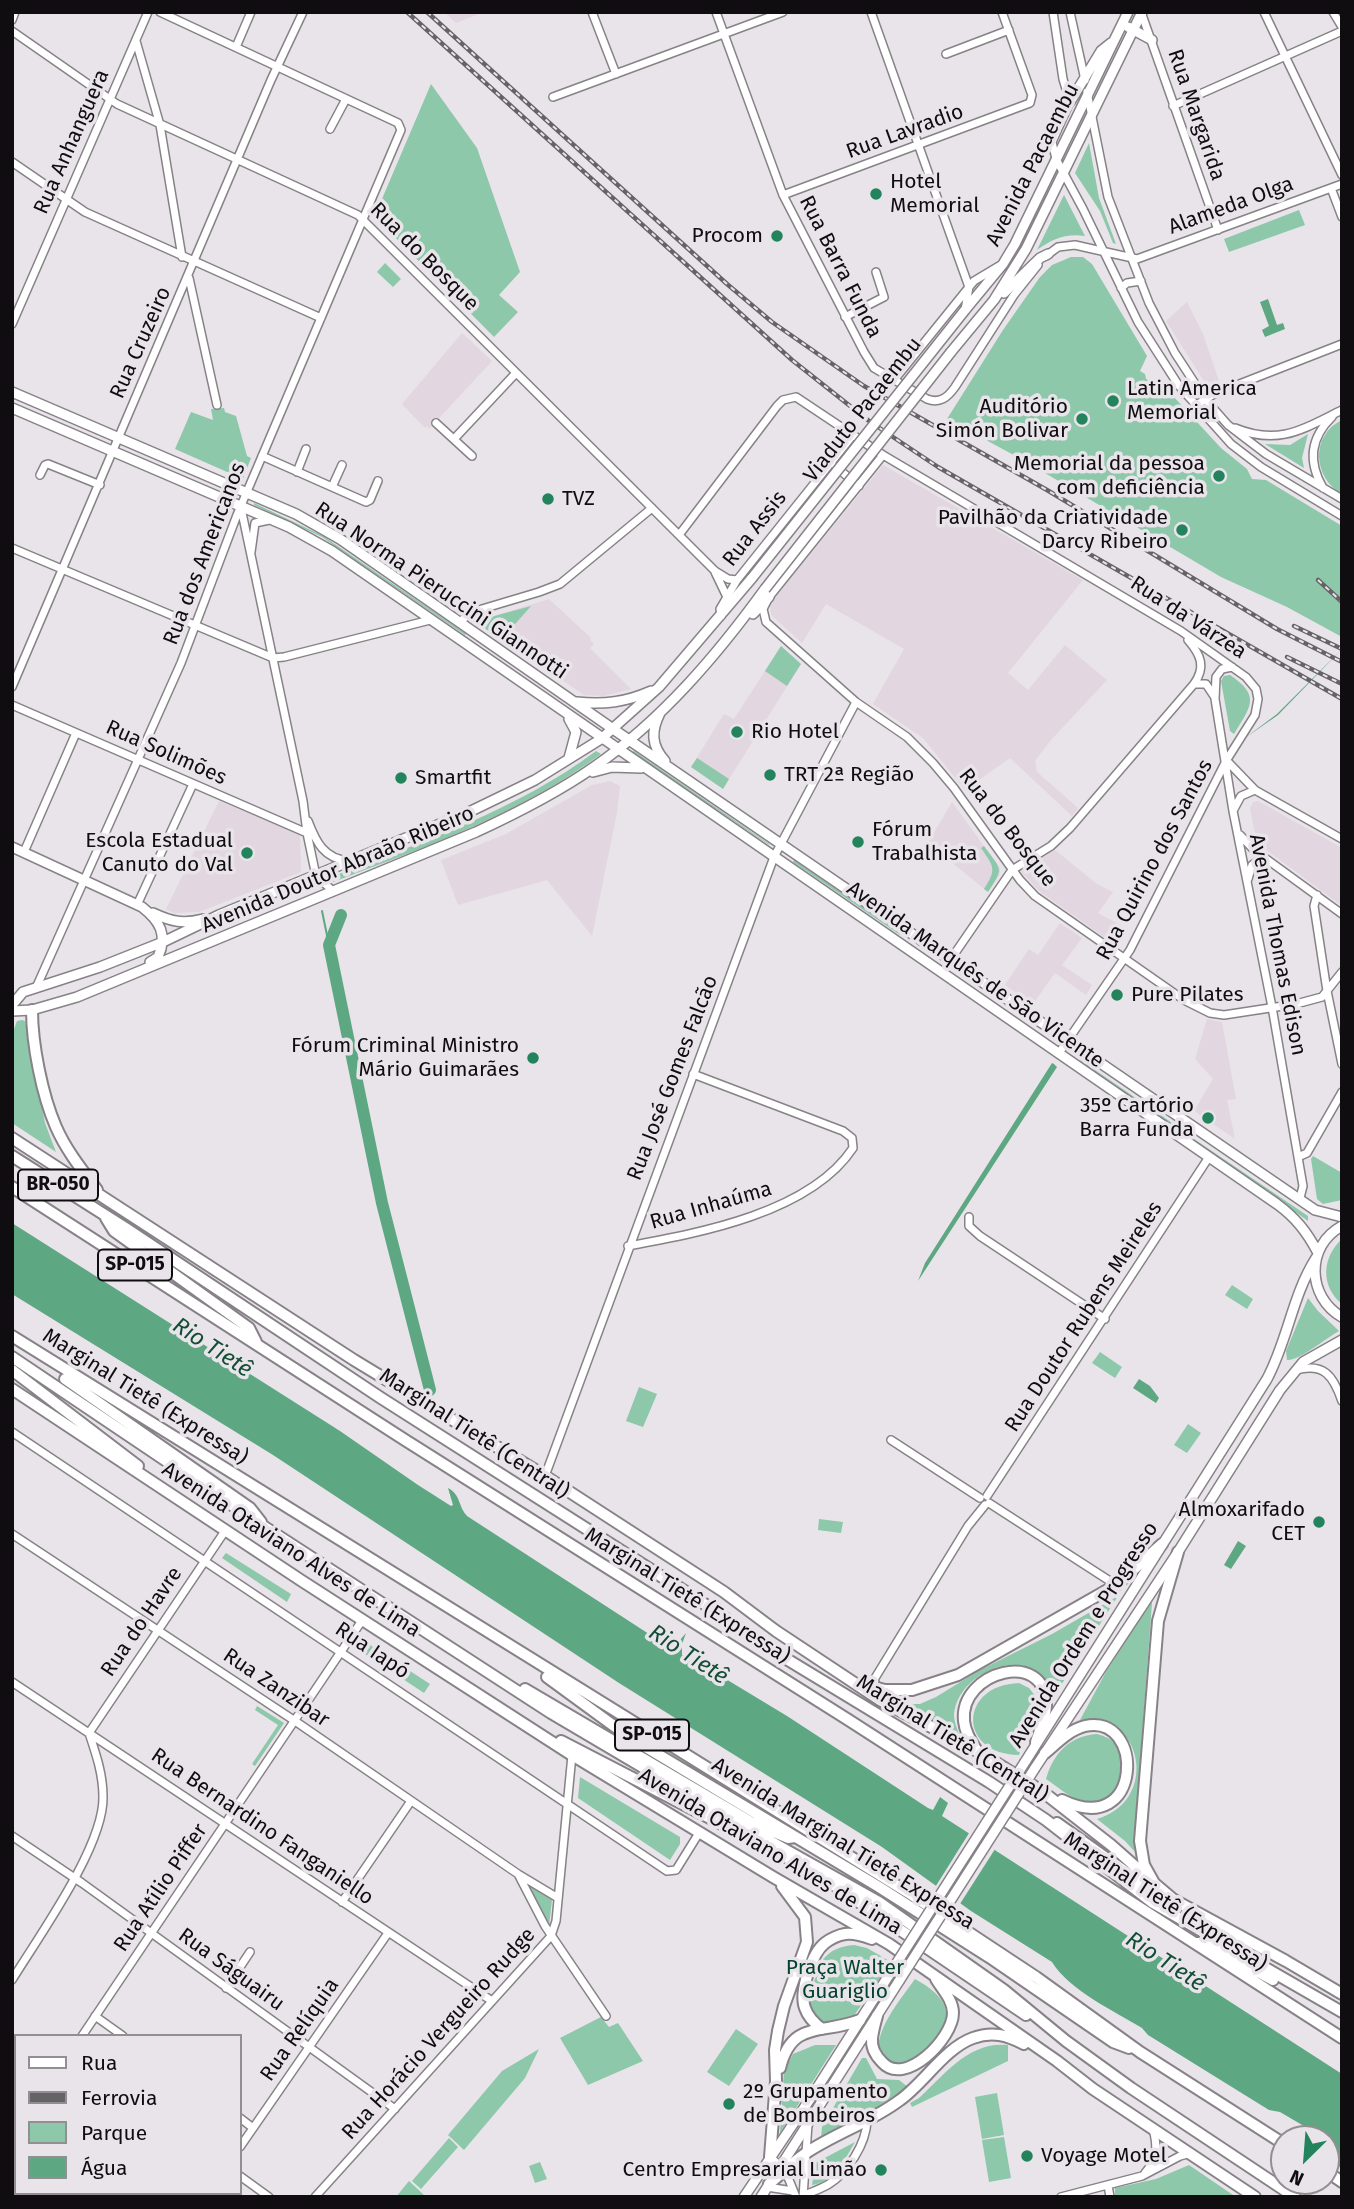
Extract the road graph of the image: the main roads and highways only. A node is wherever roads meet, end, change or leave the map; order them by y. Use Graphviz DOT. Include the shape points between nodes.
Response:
graph roads {
  1 [pos="1128,12"];
  2 [pos="1141,12"];
  3 [pos="1122,24"];
  4 [pos="1133,30"];
  5 [pos="1115,40"];
  6 [pos="1152,40"];
  7 [pos="1070,102"];
  8 [pos="1048,254"];
  9 [pos="1003,264"];
  10 [pos="994,300"];
  11 [pos="12,392"];
  12 [pos="12,408"];
  13 [pos="752,578"];
  14 [pos="767,593"];
  15 [pos="659,687"];
  16 [pos="574,702"];
  17 [pos="663,709"];
  18 [pos="566,714"];
  19 [pos="613,729"];
  20 [pos="601,739"];
  21 [pos="629,740"];
  22 [pos="617,750"];
  23 [pos="569,758"];
  24 [pos="644,768"];
  25 [pos="670,768"];
  26 [pos="572,781"];
  27 [pos="12,847"];
  28 [pos="139,906"];
  29 [pos="219,915"];
  30 [pos="163,942"];
  31 [pos="130,975"];
  32 [pos="12,987"];
  33 [pos="36,988"];
  34 [pos="12,1005"];
  35 [pos="32,1010"];
  36 [pos="12,1011"];
  37 [pos="12,1138"];
  38 [pos="12,1156"];
  39 [pos="12,1187"];
  40 [pos="103,1198"];
  41 [pos="103,1213"];
  42 [pos="1342,1217"];
  43 [pos="1342,1226"];
  44 [pos="1317,1255"];
  45 [pos="1342,1317"];
  46 [pos="12,1336"];
  47 [pos="1342,1340"];
  48 [pos="258,1344"];
  49 [pos="31,1350"];
  50 [pos="12,1357"];
  51 [pos="12,1370"];
  52 [pos="12,1389"];
  53 [pos="160,1488"];
  54 [pos="266,1528"];
  55 [pos="1162,1544"];
  56 [pos="1178,1552"];
  57 [pos="531,1660"];
  58 [pos="849,1680"];
  59 [pos="505,1682"];
  60 [pos="539,1732"];
  61 [pos="1036,1742"];
  62 [pos="977,1751"];
  63 [pos="1045,1753"];
  64 [pos="1043,1792"];
  65 [pos="1046,1820"];
  66 [pos="798,1836"];
  67 [pos="773,1877"];
  68 [pos="1154,1883"];
  69 [pos="1174,1900"];
  70 [pos="1190,1942"];
  71 [pos="890,1944"];
  72 [pos="930,1971"];
  73 [pos="1342,1994"];
  74 [pos="1342,2012"];
  75 [pos="877,2016"];
  76 [pos="860,2020"];
  77 [pos="1342,2020"];
  78 [pos="822,2029"];
  79 [pos="1342,2038"];
  80 [pos="1066,2041"];
  81 [pos="1140,2052"];
  82 [pos="1057,2061"];
  83 [pos="776,2081"];
  84 [pos="1270,2135"];
  85 [pos="770,2157"];
  86 [pos="783,2167"];
  87 [pos="768,2185"];
  88 [pos="744,2197"];
  89 [pos="761,2197"];
  90 [pos="1255,2197"];
  91 [pos="1295,2197"];
  1 -- 3 [label="main road, Avenida Pacaembu"];
  2 -- 4 [label="main road, Avenida Pacaembu"];
  3 -- 4 [label="main road"];
  3 -- 5 [label="main road, Avenida Pacaembu"];
  4 -- 6 [label="main road"];
  4 -- 10 [label="main road, Avenida Pacaembu" via="1026,249"];
  5 -- 7 [label="main road" via="1101,51"];
  5 -- 9 [label="main road, Avenida Pacaembu"];
  8 -- 10 [label="main road"];
  9 -- 13 [label="main road, Viaduto Pacaembu, bridge"];
  10 -- 14 [label="main road, Viaduto Pacaembu, bridge"];
  11 -- 16 [label="main road, Rua Norma Pieruccini Giannotti" via="321,527"];
  12 -- 18 [label="main road, Rua Norma Pieruccini Giannotti" via="319,543"];
  13 -- 15 [label="main road, Avenida Doutor Abraão Ribeiro"];
  14 -- 17 [label="main road, Avenida Doutor Abraão Ribeiro"];
  15 -- 16 [label="main road" via="623,701"];
  15 -- 19 [label="main road, Avenida Doutor Abraão Ribeiro"];
  16 -- 19 [label="main road, Rua Norma Pieruccini Giannotti"];
  17 -- 21 [label="main road, Avenida Doutor Abraão Ribeiro"];
  17 -- 25 [label="main road" via="653,739"];
  18 -- 20 [label="main road, Rua Norma Pieruccini Giannotti"];
  18 -- 23 [label="main road" via="576,732"];
  19 -- 20 [label="main road, Avenida Doutor Abraão Ribeiro"];
  19 -- 21 [label="main road, Avenida Marquês de São Vicente"];
  20 -- 22 [label="main road, Avenida Marquês de São Vicente"];
  20 -- 23 [label="main road, Avenida Doutor Abraão Ribeiro"];
  21 -- 22 [label="main road, Avenida Doutor Abraão Ribeiro"];
  21 -- 25 [label="main road, Avenida Marquês de São Vicente"];
  22 -- 24 [label="main road, Avenida Marquês de São Vicente"];
  22 -- 26 [label="main road, Avenida Doutor Abraão Ribeiro"];
  23 -- 29 [label="main road, Avenida Doutor Abraão Ribeiro" via="518,789"];
  24 -- 26 [label="main road" via="606,768"];
  24 -- 44 [label="main road, Avenida Marquês de São Vicente" via="1294,1217"];
  25 -- 42 [label="main road, Avenida Marquês de São Vicente" via="1315,1209"];
  26 -- 31 [label="main road, Avenida Doutor Abraão Ribeiro" via="523,811"];
  27 -- 28 [label="main road"];
  28 -- 29 [label="main road" via="182,923"];
  28 -- 30 [label="main road" via="159,922"];
  29 -- 30 [label="main road, Avenida Doutor Abraão Ribeiro"];
  30 -- 31 [label="main road" via="158,957"];
  30 -- 33 [label="main road, Avenida Doutor Abraão Ribeiro"];
  31 -- 35 [label="main road, Avenida Doutor Abraão Ribeiro"];
  32 -- 33 [label="main road"];
  33 -- 34 [label="main road" via="23,992"];
  35 -- 36 [label="main road, Avenida Doutor Abraão Ribeiro"];
  35 -- 40 [label="highway" via="33,1037 52,1118"];
  37 -- 40 [label="highway"];
  38 -- 41 [label="highway, Marginal Tietê (Central) / BR-050"];
  39 -- 48 [label="highway, Marginal Tietê (Expressa) / SP-015"];
  40 -- 58 [label="highway" via="545,1476"];
  41 -- 48 [label="highway" via="114,1231 249,1328"];
  41 -- 65 [label="highway, Marginal Tietê (Central)" via="770,1649"];
  43 -- 44 [label="main road, Avenida Ordem e Progresso" via="1329,1235"];
  44 -- 45 [label="main road" via="1314,1270 1319,1293"];
  44 -- 55 [label="main road, Avenida Ordem e Progresso" via="1302,1282 1267,1379"];
  46 -- 49 [label="highway, Marginal Tietê (Expressa) / SP-015"];
  47 -- 56 [label="main road, Avenida Ordem e Progresso" via="1295,1370"];
  48 -- 70 [label="highway, Marginal Tietê (Expressa) / SP-015"];
  49 -- 54 [label="highway" via="55,1372 250,1508"];
  49 -- 57 [label="highway, Marginal Tietê (Expressa) / SP-015"];
  50 -- 54 [label="highway"];
  51 -- 53 [label="highway"];
  52 -- 53 [label="highway, Avenida Otaviano Alves de Lima"];
  53 -- 60 [label="highway, Avenida Otaviano Alves de Lima"];
  54 -- 59 [label="highway"];
  55 -- 58 [label="highway" via="1116,1585 942,1682 912,1690 874,1688"];
  55 -- 61 [label="main road, Avenida Ordem e Progresso"];
  56 -- 63 [label="main road, Avenida Ordem e Progresso"];
  56 -- 68 [label="highway" via="1158,1621 1142,1806 1141,1852"];
  57 -- 66 [label="highway, Avenida Marginal Tietê Expressa / SP-015" via="541,1673 629,1737"];
  57 -- 81 [label="highway, Marginal Tietê (Expressa) / SP-015" via="912,1895"];
  58 -- 62 [label="highway"];
  59 -- 66 [label="highway" via="543,1698 751,1822 788,1838"];
  59 -- 80 [label="highway" via="668,1782 879,1902 1004,1990"];
  60 -- 67 [label="highway, Avenida Otaviano Alves de Lima"];
  60 -- 80 [label="highway" via="825,1879"];
  61 -- 62 [label="highway" via="1046,1706 1042,1690 1026,1673 1004,1671 980,1685 968,1702 964,1722"];
  61 -- 76 [label="main road, Avenida Ordem e Progresso, bridge"];
  62 -- 64 [label="highway"];
  63 -- 64 [label="highway" via="1073,1731 1100,1726 1120,1737 1127,1760 1122,1790 1106,1805 1080,1807"];
  63 -- 75 [label="main road, Avenida Ordem e Progresso, bridge"];
  64 -- 68 [label="highway"];
  65 -- 69 [label="highway" via="1061,1823 1161,1897"];
  65 -- 74 [label="highway, Marginal Tietê (Central)" via="1153,1903"];
  66 -- 81 [label="highway, Avenida Marginal Tietê Expressa / SP-015" via="1113,2042"];
  67 -- 71 [label="highway, Avenida Otaviano Alves de Lima"];
  67 -- 83 [label="highway" via="798,1905 807,1928 804,1953 778,2031"];
  68 -- 69 [label="highway"];
  69 -- 73 [label="highway"];
  70 -- 77 [label="highway" via="1205,1943"];
  70 -- 79 [label="highway, Marginal Tietê (Expressa) / SP-015"];
  71 -- 72 [label="highway, Avenida Otaviano Alves de Lima"];
  71 -- 78 [label="highway" via="848,1934 824,1943 811,1965 803,2000 809,2018"];
  72 -- 75 [label="highway" via="951,2002 952,2021 940,2043 914,2066 894,2070 878,2059 872,2039"];
  72 -- 82 [label="highway, Avenida Otaviano Alves de Lima"];
  75 -- 86 [label="main road, Avenida Ordem e Progresso"];
  76 -- 78 [label="highway"];
  76 -- 85 [label="main road, Avenida Ordem e Progresso"];
  78 -- 83 [label="highway" via="791,2041"];
  80 -- 91 [label="highway"];
  81 -- 84 [label="highway, Marginal Tietê (Expressa) / SP-015"];
  82 -- 86 [label="highway" via="1003,2034 972,2039 952,2051 919,2085 867,2121"];
  82 -- 90 [label="highway, Avenida Otaviano Alves de Lima"];
  83 -- 85 [label="highway"];
  85 -- 88 [label="main road, Avenida Ordem e Progresso"];
  86 -- 87 [label="highway"];
  87 -- 89 [label="main road"];
}
